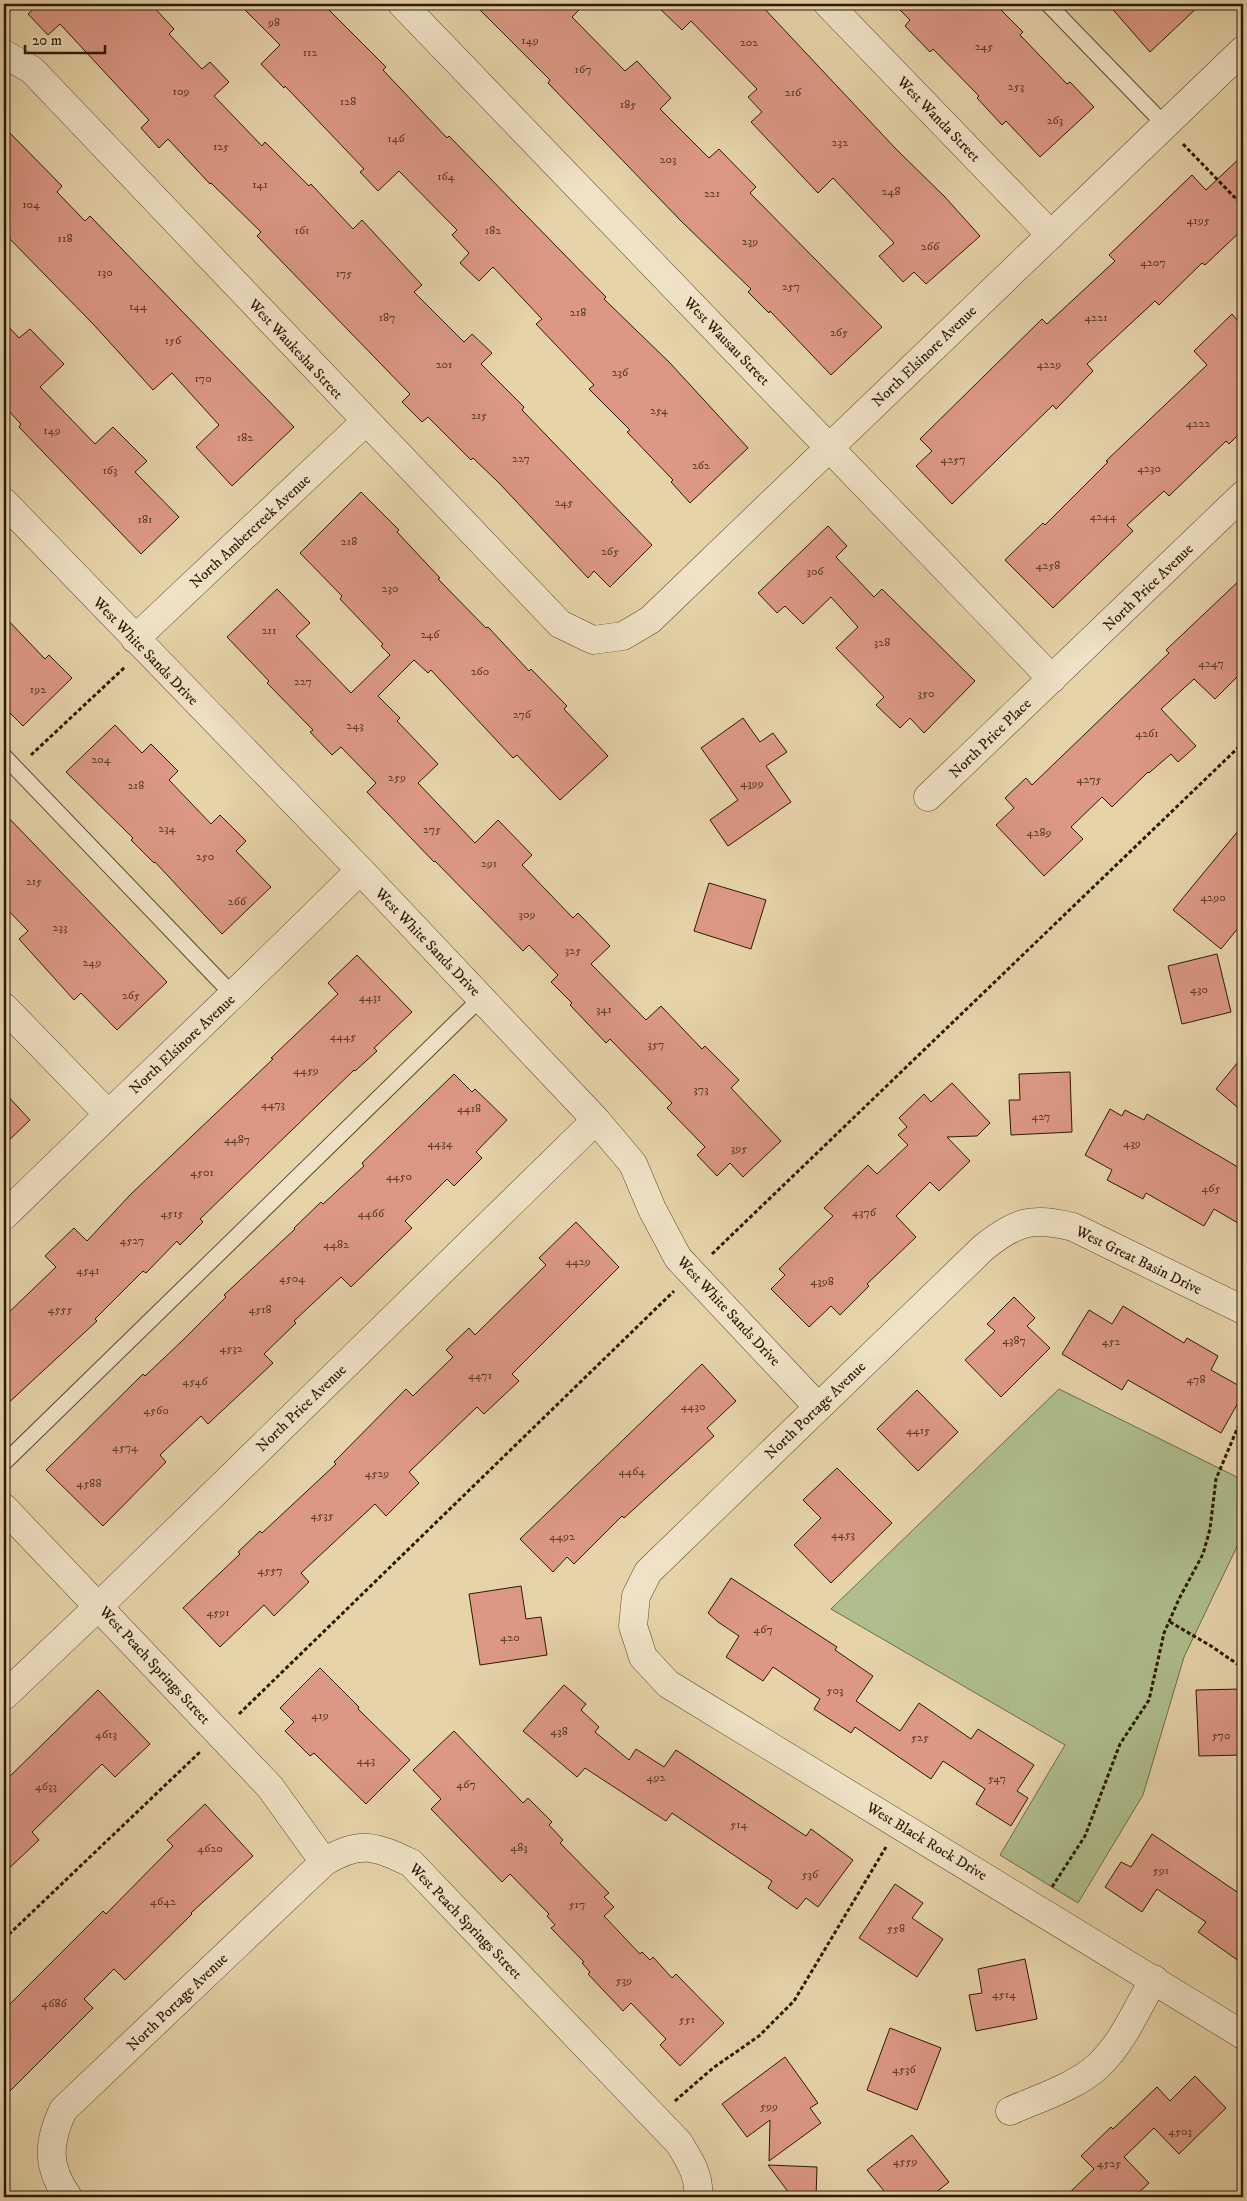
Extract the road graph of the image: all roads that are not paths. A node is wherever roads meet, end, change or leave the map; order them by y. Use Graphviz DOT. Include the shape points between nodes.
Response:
graph roads {
  1 [pos="402,4"];
  2 [pos="828,4"];
  3 [pos="1048,4"];
  4 [pos="1243,50"];
  5 [pos="4,54"];
  6 [pos="1165,126"];
  7 [pos="1051,235"];
  8 [pos="365,422"];
  9 [pos="829,448"];
  10 [pos="1243,495"];
  11 [pos="4,502"];
  12 [pos="593,640"];
  13 [pos="139,644"];
  14 [pos="1052,679"];
  15 [pos="4,756"];
  16 [pos="928,797"];
  17 [pos="360,870"];
  18 [pos="234,996"];
  19 [pos="481,998"];
  20 [pos="4,1007"];
  21 [pos="108,1114"];
  22 [pos="596,1120"];
  23 [pos="4,1216"];
  24 [pos="1032,1221"];
  25 [pos="1243,1310"];
  26 [pos="818,1407"];
  27 [pos="4,1463"];
  28 [pos="4,1508"];
  29 [pos="99,1606"];
  30 [pos="633,1626"];
  31 [pos="4,1696"];
  32 [pos="324,1862"];
  33 [pos="1154,1979"];
  34 [pos="1243,2035"];
  35 [pos="1010,2112"];
  36 [pos="699,2190"];
  37 [pos="68,2197"];
  1 -- 9 [label="street, West Wausau Street"];
  2 -- 7 [label="street, West Wanda Street"];
  3 -- 6 [label="lane"];
  4 -- 6 [label="street, North Elsinore Avenue"];
  5 -- 8 [label="street, West Waukesha Street" via="32,70"];
  6 -- 7 [label="street, North Elsinore Avenue"];
  7 -- 9 [label="street, North Elsinore Avenue"];
  8 -- 12 [label="street, West Waukesha Street" via="560,624"];
  8 -- 13 [label="street, North Ambercreek Avenue"];
  9 -- 12 [label="street, North Elsinore Avenue" via="650,620 622,636"];
  9 -- 14 [label="street, West Wausau Street"];
  10 -- 14 [label="street, North Price Avenue"];
  11 -- 13 [label="street, West White Sands Drive"];
  13 -- 17 [label="street, West White Sands Drive"];
  14 -- 16 [label="street, North Price Place"];
  15 -- 18 [label="lane"];
  17 -- 18 [label="street, North Elsinore Avenue"];
  17 -- 19 [label="street, West White Sands Drive"];
  18 -- 21 [label="street, North Elsinore Avenue"];
  19 -- 22 [label="street, West White Sands Drive"];
  19 -- 27 [label="lane"];
  20 -- 21 [label="street"];
  21 -- 23 [label="street, North Elsinore Avenue"];
  22 -- 26 [label="street, West White Sands Drive" via="633,1164 678,1258"];
  22 -- 29 [label="street, North Price Avenue"];
  24 -- 25 [label="street, West Great Basin Drive" via="1052,1221 1073,1227"];
  24 -- 26 [label="street, North Portage Avenue" via="1006,1230 983,1248"];
  26 -- 30 [label="street, North Portage Avenue" via="648,1572 636,1596"];
  28 -- 29 [label="street, West Peach Springs Street"];
  29 -- 31 [label="street, North Price Avenue"];
  29 -- 32 [label="street, West Peach Springs Street" via="270,1787"];
  30 -- 33 [label="street, West Black Rock Drive" via="643,1657 668,1684"];
  32 -- 36 [label="street, West Peach Springs Street" via="342,1851 364,1847 386,1851 412,1863 679,2143 690,2160"];
  32 -- 37 [label="street, North Portage Avenue" via="63,2110 54,2129 50,2152 54,2176"];
  33 -- 34 [label="street, West Black Rock Drive"];
  33 -- 35 [label="street" via="1114,2048 1097,2067 1076,2081"];
}
